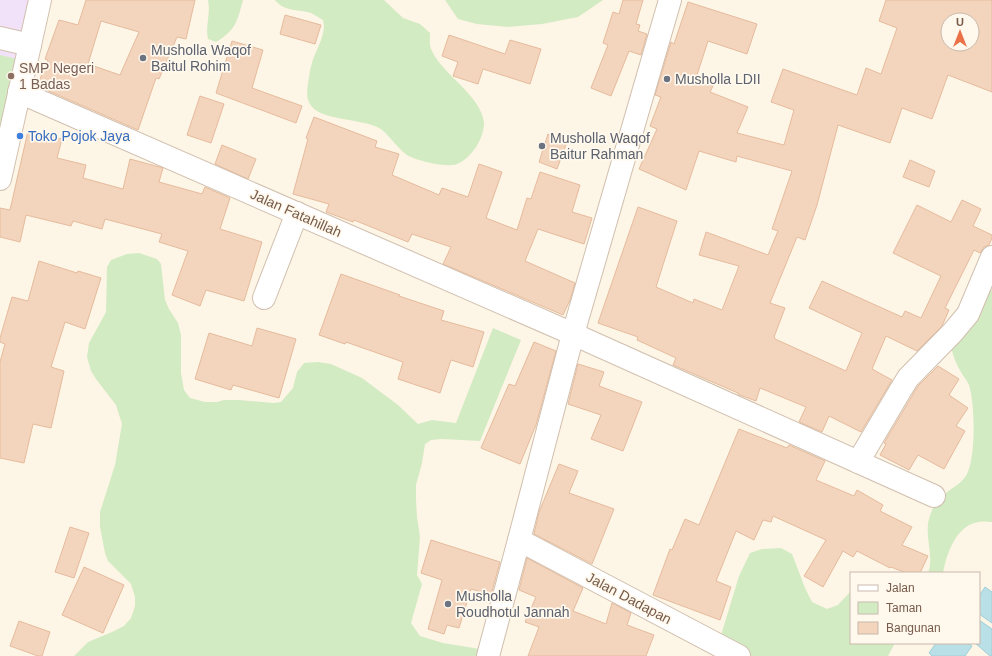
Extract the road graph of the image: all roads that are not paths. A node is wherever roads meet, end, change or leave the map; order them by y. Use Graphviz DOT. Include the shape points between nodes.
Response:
graph roads {
  1 [pos="40,0"];
  2 [pos="670,0"];
  3 [pos="0,38"];
  4 [pos="30,45"];
  5 [pos="19,92"];
  6 [pos="0,179"];
  7 [pos="297,213"];
  8 [pos="992,257"];
  9 [pos="264,298"];
  10 [pos="573,334"];
  11 [pos="858,462"];
  12 [pos="934,496"];
  13 [pos="518,540"];
  14 [pos="488,656"];
  15 [pos="739,656"];
  1 -- 4 [label="street"];
  2 -- 10 [label="street"];
  3 -- 4 [label="street"];
  4 -- 5 [label="street"];
  5 -- 6 [label="street"];
  5 -- 7 [label="street, Jalan Fatahillah"];
  7 -- 9 [label="street"];
  7 -- 10 [label="street, Jalan Fatahillah"];
  8 -- 11 [label="street" via="968,314 908,378"];
  10 -- 11 [label="street, Jalan Fatahillah"];
  10 -- 13 [label="street"];
  11 -- 12 [label="street, Jalan Fatahillah"];
  13 -- 14 [label="street"];
  13 -- 15 [label="street, Jalan Dadapan"];
}
